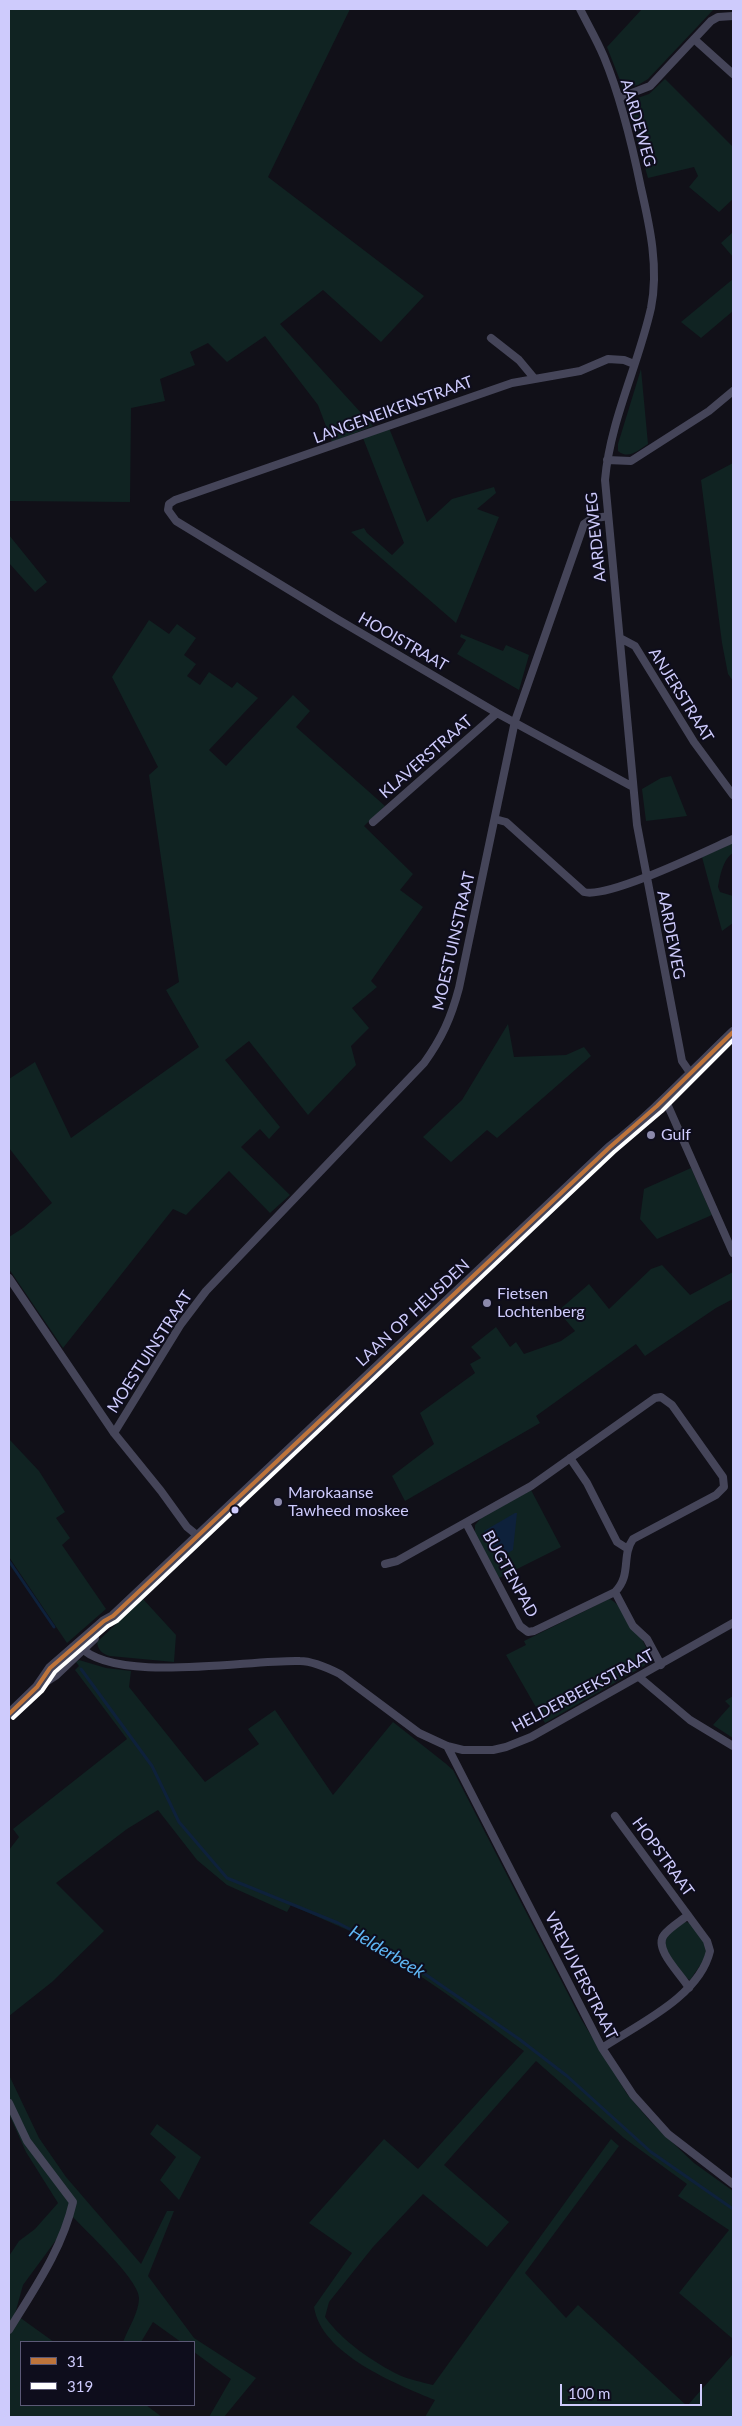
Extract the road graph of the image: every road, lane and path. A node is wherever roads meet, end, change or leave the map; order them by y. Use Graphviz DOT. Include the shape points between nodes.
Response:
graph roads {
  1 [pos="580,9"];
  2 [pos="733,16"];
  3 [pos="694,39"];
  4 [pos="733,74"];
  5 [pos="619,98"];
  6 [pos="490,338"];
  7 [pos="634,364"];
  8 [pos="534,378"];
  9 [pos="733,391"];
  10 [pos="607,460"];
  11 [pos="168,510"];
  12 [pos="608,516"];
  13 [pos="620,638"];
  14 [pos="497,713"];
  15 [pos="514,721"];
  16 [pos="633,787"];
  17 [pos="733,794"];
  18 [pos="495,819"];
  19 [pos="373,822"];
  20 [pos="733,839"];
  21 [pos="645,876"];
  22 [pos="733,1032"];
  23 [pos="691,1074"];
  24 [pos="665,1099"];
  25 [pos="733,1253"];
  26 [pos="9,1278"];
  27 [pos="114,1433"];
  28 [pos="570,1458"];
  29 [pos="466,1523"];
  30 [pos="198,1536"];
  31 [pos="628,1549"];
  32 [pos="385,1564"];
  33 [pos="615,1592"];
  34 [pos="733,1623"];
  35 [pos="80,1647"];
  36 [pos="661,1665"];
  37 [pos="639,1678"];
  38 [pos="9,1714"];
  39 [pos="447,1746"];
  40 [pos="733,1746"];
  41 [pos="615,1816"];
  42 [pos="688,1915"];
  43 [pos="689,1988"];
  44 [pos="602,2048"];
  45 [pos="9,2103"];
  46 [pos="732,2182"];
  47 [pos="9,2330"];
  1 -- 5 [label="street, AARDEWEG" via="604,56"];
  2 -- 3 [label="street" via="711,21"];
  3 -- 4 [label="street"];
  3 -- 5 [label="street" via="650,86"];
  5 -- 7 [label="street, AARDEWEG" via="648,218 654,269 651,308"];
  6 -- 8 [label="street" via="519,360"];
  7 -- 8 [label="street, LANGENEIKENSTRAAT" via="608,359 580,371"];
  7 -- 10 [label="street, AARDEWEG"];
  8 -- 11 [label="street, LANGENEIKENSTRAAT" via="401,420 175,500 169,504"];
  9 -- 10 [label="street" via="702,416 631,461"];
  10 -- 12 [label="street, AARDEWEG"];
  11 -- 14 [label="street, HOOISTRAAT" via="176,521"];
  12 -- 13 [label="street, AARDEWEG"];
  12 -- 15 [label="street, MOESTUINSTRAAT" via="591,519 584,524"];
  13 -- 16 [label="street, AARDEWEG"];
  13 -- 17 [label="street, ANJERSTRAAT" via="634,646 694,742"];
  14 -- 15 [label="street, HOOISTRAAT"];
  14 -- 19 [label="street, KLAVERSTRAAT"];
  15 -- 16 [label="street, HOOISTRAAT"];
  15 -- 18 [label="street, MOESTUINSTRAAT"];
  16 -- 21 [label="street, AARDEWEG"];
  18 -- 21 [label="street" via="506,822 584,892 604,892"];
  18 -- 27 [label="street, MOESTUINSTRAAT" via="459,988 441,1040 424,1064 206,1291 181,1324"];
  20 -- 21 [label="street"];
  21 -- 23 [label="street, AARDEWEG" via="682,1061"];
  22 -- 23 [label="street, LAAN OP HEUSDEN"];
  23 -- 24 [label="street, LAAN OP HEUSDEN"];
  24 -- 25 [label="street"];
  24 -- 30 [label="street, LAAN OP HEUSDEN" via="610,1147"];
  26 -- 27 [label="street"];
  27 -- 30 [label="street" via="187,1527"];
  28 -- 29 [label="street, BUGTENPAD" via="531,1486"];
  28 -- 31 [label="street" via="587,1483 617,1542"];
  28 -- 31 [label="street, BUGTENPAD" via="651,1400 661,1397 672,1405 719,1469 724,1483 721,1492 637,1537"];
  29 -- 32 [label="street, BUGTENPAD" via="398,1562"];
  29 -- 33 [label="street, BUGTENPAD" via="520,1626 528,1632"];
  30 -- 35 [label="street, LAAN OP HEUSDEN" via="112,1616 107,1626"];
  31 -- 33 [label="street" via="625,1577"];
  33 -- 36 [label="street" via="633,1626 647,1639"];
  34 -- 36 [label="street, HELDERBEEKSTRAAT"];
  35 -- 38 [label="street, LAAN OP HEUSDEN" via="55,1675"];
  35 -- 39 [label="street, HELDERBEEKSTRAAT" via="99,1660 131,1665 172,1668 302,1661 327,1667 419,1734"];
  36 -- 37 [label="street, HELDERBEEKSTRAAT"];
  37 -- 39 [label="street, HELDERBEEKSTRAAT" via="506,1747 478,1751"];
  37 -- 40 [label="street" via="690,1720"];
  39 -- 44 [label="street, VREVIJVERSTRAAT"];
  41 -- 42 [label="street, HOPSTRAAT"];
  42 -- 43 [label="street, HOPSTRAAT" via="710,1948"];
  42 -- 43 [label="street, HOPSTRAAT" via="666,1933 661,1944 663,1952"];
  43 -- 44 [label="street, HOPSTRAAT" via="679,1999"];
  44 -- 46 [label="street, VREVIJVERSTRAAT" via="634,2095 668,2134"];
  45 -- 47 [label="street" via="27,2141 73,2202 67,2228"];
}
